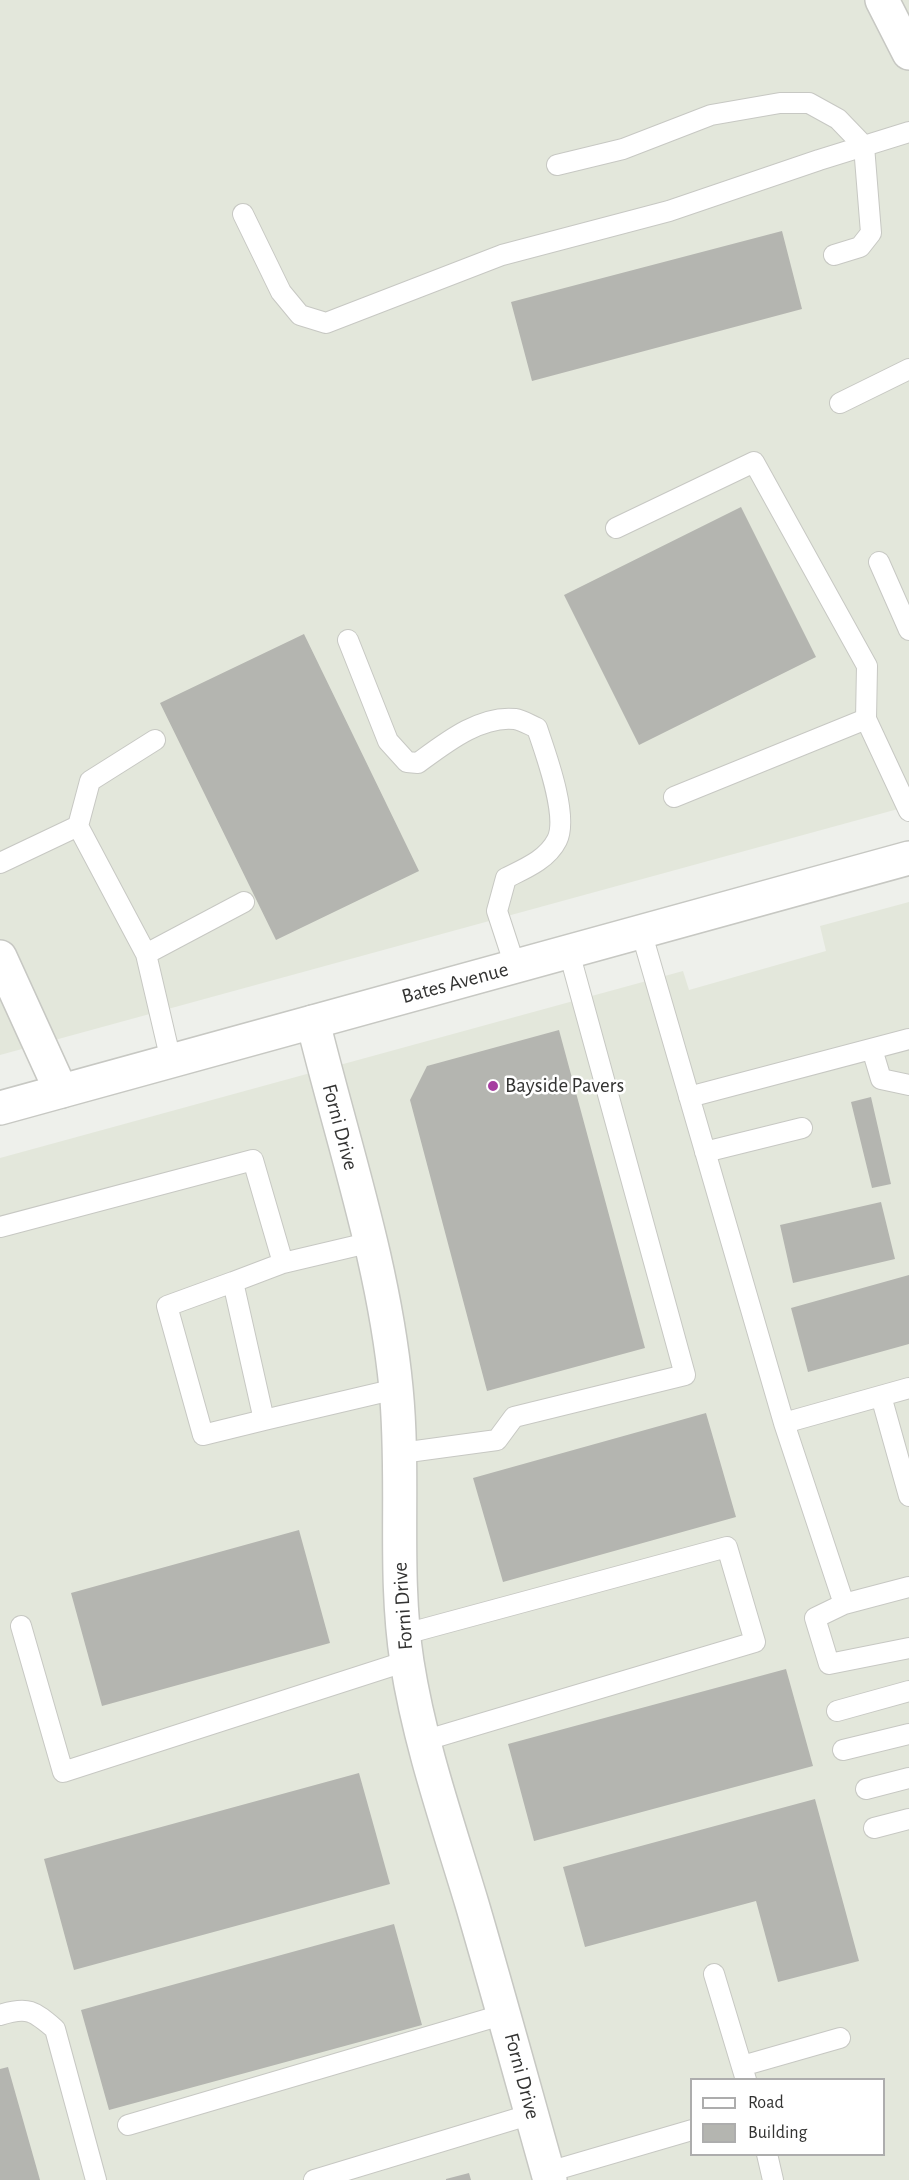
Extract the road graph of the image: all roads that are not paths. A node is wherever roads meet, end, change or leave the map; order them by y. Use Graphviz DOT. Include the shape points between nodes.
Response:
graph roads {
  1 [pos="882,0"];
  2 [pos="909,53"];
  3 [pos="909,132"];
  4 [pos="864,146"];
  5 [pos="557,165"];
  6 [pos="243,214"];
  7 [pos="834,255"];
  8 [pos="909,369"];
  9 [pos="840,403"];
  10 [pos="616,528"];
  11 [pos="879,562"];
  12 [pos="909,630"];
  13 [pos="348,640"];
  14 [pos="866,719"];
  15 [pos="155,740"];
  16 [pos="674,797"];
  17 [pos="909,811"];
  18 [pos="78,826"];
  19 [pos="909,858"];
  20 [pos="0,863"];
  21 [pos="244,902"];
  22 [pos="642,931"];
  23 [pos="569,952"];
  24 [pos="146,954"];
  25 [pos="0,957"];
  26 [pos="515,966"];
  27 [pos="313,1022"];
  28 [pos="909,1039"];
  29 [pos="872,1048"];
  30 [pos="171,1061"];
  31 [pos="909,1085"];
  32 [pos="61,1091"];
  33 [pos="690,1097"];
  34 [pos="0,1108"];
  35 [pos="802,1128"];
  36 [pos="705,1152"];
  37 [pos="0,1227"];
  38 [pos="372,1242"];
  39 [pos="283,1263"];
  40 [pos="233,1282"];
  41 [pos="909,1388"];
  42 [pos="396,1389"];
  43 [pos="881,1396"];
  44 [pos="264,1420"];
  45 [pos="784,1423"];
  46 [pos="400,1453"];
  47 [pos="909,1496"];
  48 [pos="909,1587"];
  49 [pos="844,1604"];
  50 [pos="21,1626"];
  51 [pos="406,1648"];
  52 [pos="909,1648"];
  53 [pos="909,1691"];
  54 [pos="837,1712"];
  55 [pos="909,1734"];
  56 [pos="423,1741"];
  57 [pos="843,1750"];
  58 [pos="909,1778"];
  59 [pos="866,1789"];
  60 [pos="909,1819"];
  61 [pos="874,1828"];
  62 [pos="714,1974"];
  63 [pos="505,2014"];
  64 [pos="0,2015"];
  65 [pos="840,2038"];
  66 [pos="744,2073"];
  67 [pos="532,2114"];
  68 [pos="128,2126"];
  69 [pos="690,2131"];
  70 [pos="767,2156"];
  71 [pos="549,2176"];
  72 [pos="96,2180"];
  73 [pos="314,2180"];
  74 [pos="773,2180"];
  1 -- 2 [label="street"];
  3 -- 4 [label="lane"];
  4 -- 5 [label="lane" via="838,119 809,103 780,103 711,115 623,149"];
  4 -- 6 [label="lane" via="669,211 502,255 326,323 300,315 287,300"];
  4 -- 7 [label="lane" via="871,233 860,247"];
  8 -- 9 [label="lane"];
  10 -- 14 [label="lane" via="754,462 867,666"];
  11 -- 12 [label="lane"];
  13 -- 26 [label="lane" via="388,741 407,762 418,764 453,737 491,721 515,719 537,728 552,771 560,818 558,840 540,860 506,878 497,911"];
  14 -- 16 [label="lane"];
  14 -- 17 [label="lane"];
  15 -- 18 [label="lane" via="90,781"];
  18 -- 20 [label="lane"];
  18 -- 24 [label="lane"];
  19 -- 22 [label="street, Bates Avenue"];
  21 -- 24 [label="lane"];
  22 -- 23 [label="street, Bates Avenue"];
  22 -- 33 [label="lane"];
  23 -- 26 [label="street, Bates Avenue"];
  23 -- 46 [label="lane" via="685,1375 514,1417 496,1440"];
  24 -- 30 [label="lane"];
  25 -- 32 [label="street"];
  26 -- 27 [label="street, Bates Avenue"];
  27 -- 30 [label="street, Bates Avenue"];
  27 -- 38 [label="street, Forni Drive"];
  28 -- 29 [label="lane"];
  29 -- 31 [label="lane" via="881,1078"];
  29 -- 33 [label="lane"];
  30 -- 32 [label="street, Bates Avenue"];
  32 -- 34 [label="street, Bates Avenue"];
  33 -- 36 [label="lane"];
  35 -- 36 [label="lane"];
  36 -- 45 [label="lane"];
  37 -- 39 [label="lane" via="253,1160"];
  38 -- 39 [label="lane"];
  38 -- 42 [label="street, Forni Drive"];
  39 -- 40 [label="lane"];
  40 -- 44 [label="lane"];
  40 -- 44 [label="lane" via="167,1306 203,1436"];
  41 -- 43 [label="lane"];
  42 -- 44 [label="lane"];
  42 -- 46 [label="street, Forni Drive"];
  43 -- 45 [label="lane"];
  43 -- 47 [label="lane"];
  45 -- 49 [label="lane"];
  46 -- 51 [label="street, Forni Drive" via="399,1556"];
  48 -- 49 [label="lane"];
  49 -- 52 [label="lane" via="815,1618 829,1664"];
  50 -- 51 [label="lane" via="63,1772"];
  51 -- 56 [label="street, Forni Drive"];
  51 -- 56 [label="lane" via="727,1547 755,1642"];
  53 -- 54 [label="lane"];
  55 -- 57 [label="lane"];
  56 -- 63 [label="street, Forni Drive"];
  58 -- 59 [label="lane"];
  60 -- 61 [label="lane"];
  62 -- 66 [label="lane"];
  63 -- 67 [label="street, Forni Drive"];
  63 -- 68 [label="lane"];
  64 -- 72 [label="lane" via="15,2010 36,2013 55,2029"];
  65 -- 66 [label="lane"];
  67 -- 71 [label="street, Forni Drive"];
  67 -- 73 [label="lane"];
  69 -- 71 [label="lane"];
  70 -- 74 [label="lane"];
}
